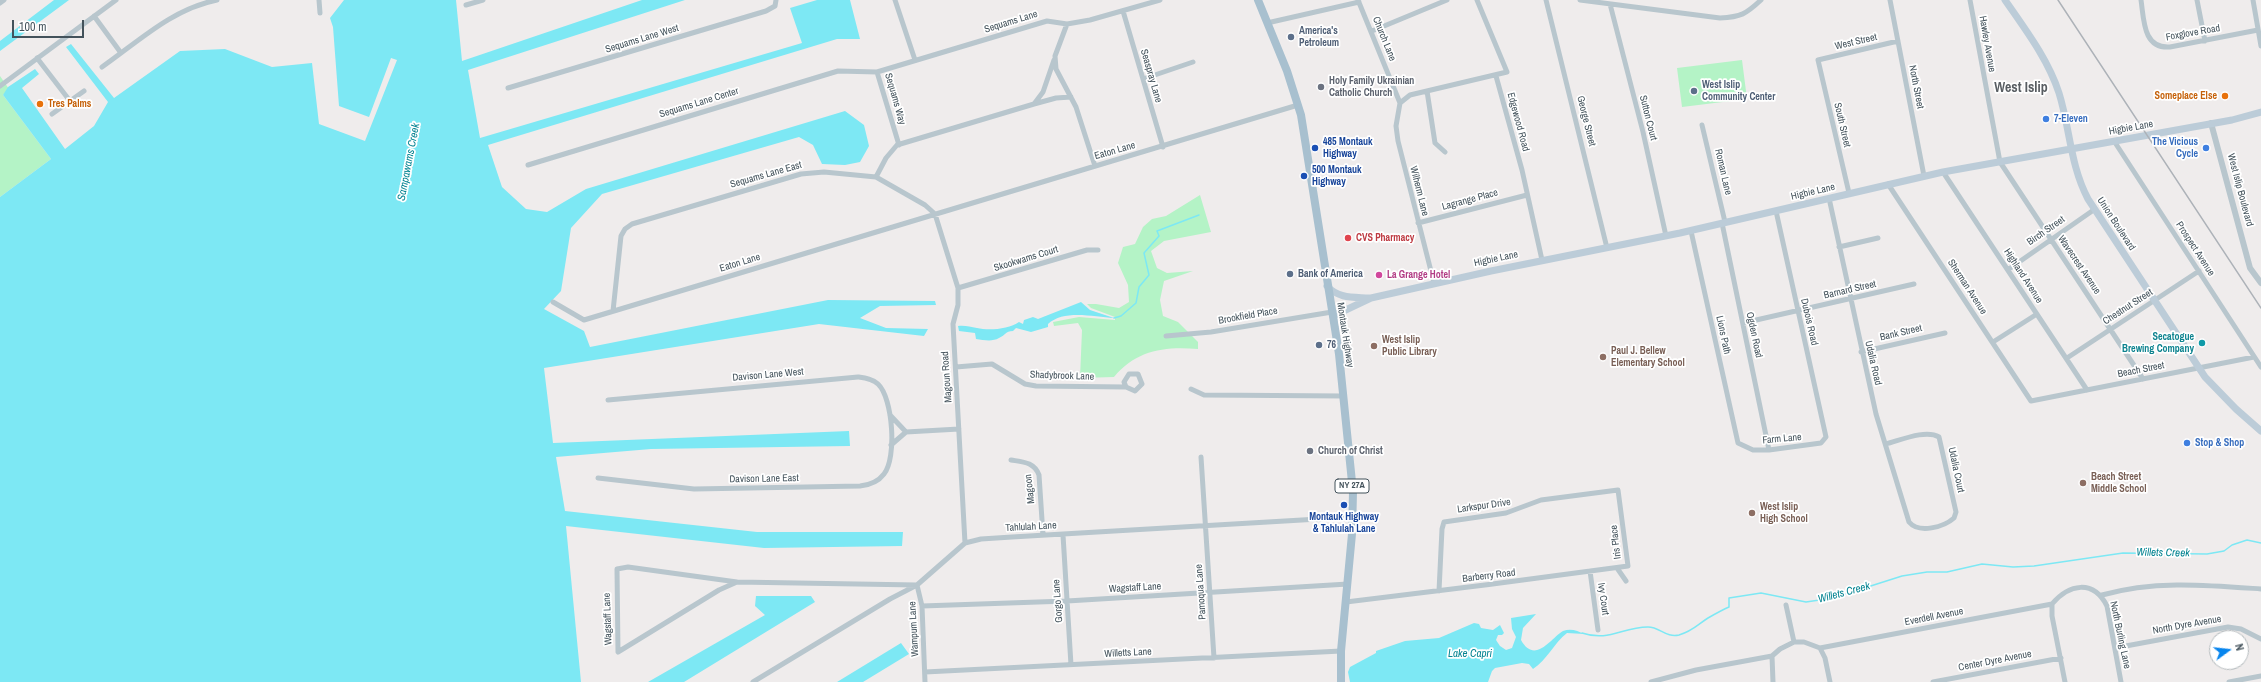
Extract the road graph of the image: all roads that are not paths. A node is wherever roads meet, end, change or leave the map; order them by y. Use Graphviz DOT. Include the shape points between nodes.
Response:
graph roads {
  1 [pos="4,0"];
  2 [pos="116,0"];
  3 [pos="217,0"];
  4 [pos="319,0"];
  5 [pos="483,0"];
  6 [pos="776,0"];
  7 [pos="895,0"];
  8 [pos="1160,0"];
  9 [pos="1258,0"];
  10 [pos="1447,0"];
  11 [pos="1478,0"];
  12 [pos="1546,0"];
  13 [pos="1580,0"];
  14 [pos="1761,0"];
  15 [pos="1890,0"];
  16 [pos="1970,0"];
  17 [pos="2005,0"];
  18 [pos="2141,0"];
  19 [pos="2197,0"];
  20 [pos="2253,0"];
  21 [pos="1359,1"];
  22 [pos="0,3"];
  23 [pos="1610,4"];
  24 [pos="466,6"];
  25 [pos="1122,11"];
  26 [pos="320,13"];
  27 [pos="94,16"];
  28 [pos="1267,23"];
  29 [pos="1067,24"];
  30 [pos="2258,30"];
  31 [pos="1372,31"];
  32 [pos="1898,41"];
  33 [pos="2205,41"];
  34 [pos="2261,46"];
  35 [pos="121,53"];
  36 [pos="37,58"];
  37 [pos="915,60"];
  38 [pos="1054,60"];
  39 [pos="1818,60"];
  40 [pos="1193,62"];
  41 [pos="102,67"];
  42 [pos="877,72"];
  43 [pos="1496,76"];
  44 [pos="1143,78"];
  45 [pos="0,86"];
  46 [pos="508,88"];
  47 [pos="84,91"];
  48 [pos="1427,91"];
  49 [pos="1072,98"];
  50 [pos="70,101"];
  51 [pos="1400,102"];
  52 [pos="1034,104"];
  53 [pos="1298,105"];
  54 [pos="2261,112"];
  55 [pos="52,114"];
  56 [pos="2211,123"];
  57 [pos="1702,125"];
  58 [pos="2114,141"];
  59 [pos="899,144"];
  60 [pos="1163,147"];
  61 [pos="2071,148"];
  62 [pos="1445,152"];
  63 [pos="2000,162"];
  64 [pos="528,165"];
  65 [pos="1094,166"];
  66 [pos="1943,172"];
  67 [pos="1924,176"];
  68 [pos="876,178"];
  69 [pos="1888,184"];
  70 [pos="1849,193"];
  71 [pos="1526,195"];
  72 [pos="1829,198"];
  73 [pos="2094,209"];
  74 [pos="1776,211"];
  75 [pos="935,214"];
  76 [pos="1418,223"];
  77 [pos="1724,223"];
  78 [pos="1691,231"];
  79 [pos="1666,236"];
  80 [pos="1878,238"];
  81 [pos="2050,239"];
  82 [pos="1840,247"];
  83 [pos="1606,248"];
  84 [pos="1098,250"];
  85 [pos="1542,260"];
  86 [pos="2008,269"];
  87 [pos="2198,271"];
  88 [pos="1434,283"];
  89 [pos="2261,283"];
  90 [pos="1914,284"];
  91 [pos="1327,286"];
  92 [pos="958,288"];
  93 [pos="1345,297"];
  94 [pos="1371,298"];
  95 [pos="1851,299"];
  96 [pos="2155,300"];
  97 [pos="553,302"];
  98 [pos="1348,310"];
  99 [pos="613,311"];
  100 [pos="1332,311"];
  101 [pos="1797,311"];
  102 [pos="2037,314"];
  103 [pos="1743,323"];
  104 [pos="2111,329"];
  105 [pos="1945,333"];
  106 [pos="1166,336"];
  107 [pos="1993,342"];
  108 [pos="1861,352"];
  109 [pos="2254,357"];
  110 [pos="2067,358"];
  111 [pos="956,367"];
  112 [pos="2261,368"];
  113 [pos="2199,369"];
  114 [pos="2144,379"];
  115 [pos="1126,387"];
  116 [pos="1191,389"];
  117 [pos="2087,390"];
  118 [pos="1344,396"];
  119 [pos="608,400"];
  120 [pos="2031,401"];
  121 [pos="890,415"];
  122 [pos="960,429"];
  123 [pos="2261,431"];
  124 [pos="890,432"];
  125 [pos="906,432"];
  126 [pos="1826,438"];
  127 [pos="1738,443"];
  128 [pos="1886,444"];
  129 [pos="891,445"];
  130 [pos="1769,450"];
  131 [pos="1201,457"];
  132 [pos="1011,460"];
  133 [pos="598,478"];
  134 [pos="1618,490"];
  135 [pos="1352,517"];
  136 [pos="1205,526"];
  137 [pos="1913,527"];
  138 [pos="1063,534"];
  139 [pos="1043,535"];
  140 [pos="965,543"];
  141 [pos="1618,568"];
  142 [pos="1590,571"];
  143 [pos="1626,581"];
  144 [pos="737,582"];
  145 [pos="1348,584"];
  146 [pos="917,585"];
  147 [pos="2261,589"];
  148 [pos="1438,591"];
  149 [pos="1210,592"];
  150 [pos="2102,595"];
  151 [pos="1067,601"];
  152 [pos="1346,602"];
  153 [pos="2052,604"];
  154 [pos="922,606"];
  155 [pos="1786,606"];
  156 [pos="1598,630"];
  157 [pos="2261,639"];
  158 [pos="1794,642"];
  159 [pos="1820,648"];
  160 [pos="2115,648"];
  161 [pos="1341,651"];
  162 [pos="1772,656"];
  163 [pos="1214,658"];
  164 [pos="2061,658"];
  165 [pos="1072,666"];
  166 [pos="925,672"];
  167 [pos="2261,676"];
  168 [pos="753,682"];
  169 [pos="925,682"];
  170 [pos="1341,682"];
  171 [pos="1651,682"];
  172 [pos="1773,682"];
  173 [pos="1830,682"];
  174 [pos="1933,682"];
  175 [pos="2065,682"];
  176 [pos="2121,682"];
  177 [pos="2228,682"];
  1 -- 22 [label="street"];
  2 -- 27 [label="street"];
  3 -- 35 [label="street" via="188,8 173,16"];
  4 -- 26 [label="street"];
  5 -- 24 [label="street"];
  6 -- 46 [label="street, Sequams Lane West" via="774,6 766,11"];
  7 -- 37 [label="street"];
  8 -- 25 [label="street, Sequams Lane"];
  9 -- 28 [label="main road, Montauk Highway / NY 27A"];
  10 -- 31 [label="street"];
  11 -- 43 [label="street" via="1507,72"];
  12 -- 83 [label="street, George Street"];
  13 -- 23 [label="street"];
  14 -- 23 [label="street" via="1746,14 1720,18"];
  15 -- 32 [label="street, North Street"];
  16 -- 63 [label="street, Hawley Avenue"];
  17 -- 61 [label="main road, Union Boulevard" via="2039,52 2054,81 2063,107"];
  18 -- 33 [label="street, Foxglove Road" via="2148,36 2158,47"];
  19 -- 33 [label="street"];
  20 -- 30 [label="street"];
  21 -- 28 [label="street"];
  21 -- 31 [label="street, Church Lane"];
  23 -- 79 [label="street, Sutton Court" via="1643,132"];
  25 -- 29 [label="street, Sequams Lane"];
  25 -- 44 [label="street, Seaspray Lane"];
  27 -- 35 [label="street"];
  27 -- 36 [label="street"];
  28 -- 53 [label="main road, Montauk Highway / NY 27A"];
  29 -- 37 [label="street, Sequams Lane" via="1047,21"];
  29 -- 38 [label="street"];
  30 -- 33 [label="street, Foxglove Road"];
  30 -- 34 [label="street"];
  31 -- 51 [label="street, Church Lane"];
  32 -- 39 [label="street, West Street"];
  32 -- 67 [label="street, North Street"];
  35 -- 41 [label="street"];
  36 -- 45 [label="street"];
  36 -- 50 [label="street"];
  37 -- 42 [label="street, Sequams Way"];
  38 -- 49 [label="street" via="1056,69"];
  38 -- 52 [label="street" via="1043,92"];
  39 -- 70 [label="street, South Street"];
  40 -- 44 [label="street"];
  42 -- 59 [label="street, Sequams Way"];
  42 -- 64 [label="street, Sequams Lane Center" via="838,71"];
  43 -- 48 [label="street"];
  43 -- 71 [label="street, Edgewood Road" via="1522,170"];
  44 -- 60 [label="street, Seaspray Lane"];
  47 -- 50 [label="street"];
  48 -- 51 [label="street" via="1410,95"];
  48 -- 62 [label="street" via="1435,142"];
  49 -- 52 [label="street" via="1056,98"];
  49 -- 65 [label="street"];
  50 -- 55 [label="street"];
  51 -- 76 [label="street, Wilherm Lane" via="1396,126 1398,141"];
  52 -- 59 [label="street"];
  53 -- 60 [label="street, Eaton Lane"];
  53 -- 91 [label="main road, Montauk Highway / NY 27A" via="1306,142"];
  54 -- 56 [label="main road, Higbie Lane"];
  56 -- 58 [label="main road, Higbie Lane"];
  56 -- 89 [label="street, West Islip Boulevard" via="2250,268"];
  57 -- 77 [label="street, Roman Lane"];
  58 -- 61 [label="main road, Higbie Lane"];
  58 -- 87 [label="street, Prospect Avenue"];
  59 -- 68 [label="street" via="886,158"];
  60 -- 65 [label="street, Eaton Lane"];
  61 -- 63 [label="main road, Higbie Lane"];
  61 -- 73 [label="main road, Union Boulevard" via="2080,183"];
  63 -- 66 [label="main road, Higbie Lane"];
  63 -- 81 [label="street, Wavecrest Avenue"];
  65 -- 75 [label="street, Eaton Lane"];
  66 -- 67 [label="main road, Higbie Lane"];
  66 -- 86 [label="street, Highland Avenue"];
  67 -- 69 [label="main road, Higbie Lane"];
  68 -- 75 [label="street" via="925,205"];
  68 -- 99 [label="street, Sequams Lane East" via="824,172 801,174 632,224 621,236"];
  69 -- 70 [label="main road, Higbie Lane"];
  69 -- 107 [label="street, Sherman Avenue"];
  70 -- 72 [label="main road, Higbie Lane"];
  71 -- 76 [label="street, Lagrange Place"];
  71 -- 85 [label="street, Edgewood Road"];
  72 -- 74 [label="main road, Higbie Lane"];
  72 -- 82 [label="street, Udalia Road"];
  73 -- 81 [label="street, Birch Street"];
  73 -- 96 [label="main road, Union Boulevard"];
  74 -- 77 [label="main road, Higbie Lane"];
  74 -- 101 [label="street, Dubois Road"];
  75 -- 92 [label="street, Magoun Road"];
  75 -- 99 [label="street, Eaton Lane"];
  76 -- 88 [label="street, Wilherm Lane"];
  77 -- 78 [label="main road, Higbie Lane"];
  77 -- 103 [label="street, Ogden Road"];
  78 -- 79 [label="main road, Higbie Lane"];
  78 -- 127 [label="street, Lions Path"];
  79 -- 83 [label="main road, Higbie Lane"];
  80 -- 82 [label="street"];
  81 -- 86 [label="street, Birch Street"];
  81 -- 104 [label="street, Wavecrest Avenue"];
  82 -- 95 [label="street, Udalia Road"];
  83 -- 85 [label="main road, Higbie Lane"];
  84 -- 92 [label="street, Skookwams Court" via="1086,250"];
  85 -- 88 [label="main road, Higbie Lane"];
  86 -- 102 [label="street, Highland Avenue"];
  87 -- 96 [label="street, Chestnut Street"];
  87 -- 109 [label="street, Prospect Avenue"];
  88 -- 94 [label="main road, Higbie Lane"];
  90 -- 95 [label="street, Barnard Street"];
  91 -- 93 [label="main road, Higbie Lane" via="1337,295"];
  91 -- 100 [label="main road, Montauk Highway / NY 27A"];
  92 -- 111 [label="street, Magoun Road" via="958,305 953,324"];
  93 -- 94 [label="main road, Higbie Lane"];
  93 -- 98 [label="main road" via="1349,303"];
  93 -- 100 [label="main road"];
  94 -- 98 [label="main road, Higbie Lane"];
  95 -- 101 [label="street, Barnard Street"];
  95 -- 108 [label="street, Udalia Road"];
  96 -- 104 [label="street, Chestnut Street"];
  96 -- 113 [label="main road, Union Boulevard"];
  97 -- 99 [label="street, Eaton Lane" via="584,320"];
  98 -- 100 [label="main road, Higbie Lane"];
  100 -- 106 [label="street, Brookfield Place" via="1210,332"];
  100 -- 118 [label="main road, Montauk Highway / NY 27A"];
  101 -- 103 [label="street, Barnard Street"];
  101 -- 126 [label="street, Dubois Road"];
  102 -- 107 [label="street"];
  102 -- 110 [label="street, Highland Avenue"];
  103 -- 130 [label="street, Ogden Road"];
  104 -- 110 [label="street, Chestnut Street"];
  104 -- 114 [label="street, Wavecrest Avenue"];
  105 -- 108 [label="street, Bank Street"];
  107 -- 120 [label="street, Sherman Avenue"];
  108 -- 128 [label="street, Udalia Road"];
  109 -- 112 [label="street, Prospect Avenue"];
  109 -- 113 [label="street, Beach Street"];
  110 -- 117 [label="street, Highland Avenue"];
  111 -- 115 [label="street, Shadybrook Lane" via="992,364 1025,384 1036,386"];
  111 -- 122 [label="street, Magoun Road"];
  113 -- 114 [label="street, Beach Street"];
  113 -- 123 [label="main road, Union Boulevard" via="2218,392"];
  114 -- 117 [label="street, Beach Street"];
  116 -- 118 [label="street" via="1204,395"];
  117 -- 120 [label="street, Beach Street"];
  118 -- 135 [label="main road, Montauk Highway / NY 27A"];
  119 -- 121 [label="street, Davison Lane West" via="858,377 868,378 878,384 885,394"];
  121 -- 124 [label="street, Davison Lane West"];
  121 -- 125 [label="street"];
  122 -- 125 [label="street"];
  122 -- 140 [label="street, Magoun Road"];
  124 -- 129 [label="street, Davison Lane East"];
  125 -- 129 [label="street"];
  126 -- 130 [label="street, Farm Lane" via="1821,443"];
  127 -- 130 [label="street, Farm Lane" via="1753,450"];
  128 -- 137 [label="street, Udalia Road" via="1909,522"];
  128 -- 137 [label="street, Udalia Court" via="1934,434 1942,445 1956,512 1954,518 1945,524 1922,529"];
  129 -- 133 [label="street, Davison Lane East" via="890,462 885,473 870,484 860,486 694,489"];
  131 -- 136 [label="street, Pamoqua Lane"];
  132 -- 139 [label="street, Magoon" via="1029,463 1036,467 1039,474"];
  134 -- 141 [label="street, Iris Place" via="1628,566"];
  134 -- 148 [label="street, Larkspur Drive" via="1541,500 1506,513 1444,522"];
  135 -- 136 [label="street, Tahlulah Lane"];
  135 -- 145 [label="main road, Montauk Highway / NY 27A"];
  136 -- 138 [label="street, Tahlulah Lane"];
  136 -- 149 [label="street, Pamoqua Lane"];
  138 -- 139 [label="street, Tahlulah Lane"];
  138 -- 151 [label="street, Gorgo Lane"];
  139 -- 140 [label="street, Tahlulah Lane" via="981,539"];
  140 -- 146 [label="street, Tahlulah Lane"];
  141 -- 142 [label="street, Barberry Road"];
  141 -- 143 [label="street, Iris Place"];
  142 -- 148 [label="street, Barberry Road"];
  142 -- 156 [label="street, Ivy Court"];
  144 -- 144 [label="street, Wagstaff Lane" via="628,567 617,569 618,652 719,590"];
  144 -- 146 [label="street, Wagstaff Lane"];
  145 -- 149 [label="street, Wagstaff Lane"];
  145 -- 152 [label="main road, Montauk Highway / NY 27A"];
  146 -- 154 [label="street, Wampum Lane"];
  146 -- 168 [label="street, Tahlulah Lane"];
  147 -- 150 [label="street" via="2176,585 2150,586"];
  148 -- 152 [label="street, Barberry Road"];
  149 -- 151 [label="street, Wagstaff Lane"];
  149 -- 163 [label="street, Pamoqua Lane"];
  150 -- 153 [label="street, North Burling Lane" via="2076,587 2069,589"];
  150 -- 160 [label="street, North Burling Lane" via="2107,606"];
  151 -- 154 [label="street, Wagstaff Lane"];
  151 -- 165 [label="street, Gorgo Lane"];
  152 -- 161 [label="main road, Montauk Highway / NY 27A"];
  153 -- 159 [label="street, Everdell Avenue"];
  153 -- 164 [label="street"];
  154 -- 166 [label="street, Wampum Lane"];
  155 -- 158 [label="street"];
  157 -- 160 [label="street, North Dyre Avenue" via="2228,627"];
  158 -- 159 [label="street" via="1804,642"];
  158 -- 162 [label="street"];
  159 -- 173 [label="street"];
  160 -- 176 [label="street, North Burling Lane"];
  161 -- 163 [label="street, Willetts Lane"];
  161 -- 170 [label="main road, Montauk Highway / NY 27A"];
  162 -- 171 [label="street" via="1696,670"];
  162 -- 172 [label="street"];
  163 -- 165 [label="street, Willetts Lane"];
  164 -- 174 [label="street, Center Dyre Avenue"];
  164 -- 175 [label="street"];
  165 -- 166 [label="street, Willetts Lane"];
  166 -- 169 [label="street"];
  167 -- 177 [label="street"];
}
